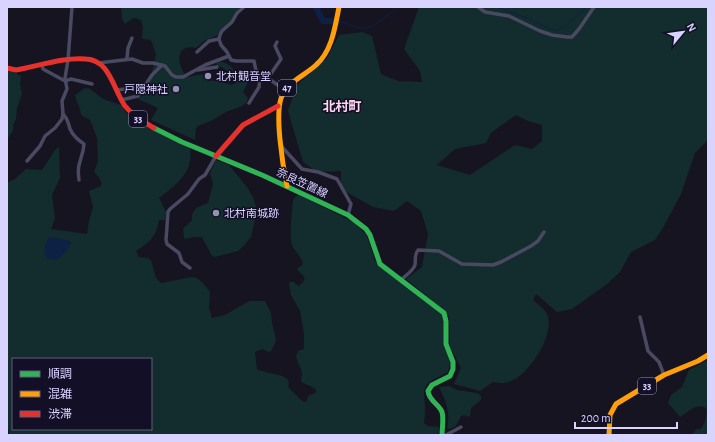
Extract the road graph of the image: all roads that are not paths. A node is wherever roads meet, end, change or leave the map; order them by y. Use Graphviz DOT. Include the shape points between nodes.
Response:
graph roads {
  1 [pos="72,7"];
  2 [pos="244,7"];
  3 [pos="339,7"];
  4 [pos="478,7"];
  5 [pos="594,7"];
  6 [pos="132,38"];
  7 [pos="219,39"];
  8 [pos="277,42"];
  9 [pos="197,52"];
  10 [pos="229,56"];
  11 [pos="127,58"];
  12 [pos="68,60"];
  13 [pos="98,63"];
  14 [pos="42,65"];
  15 [pos="162,65"];
  16 [pos="217,67"];
  17 [pos="7,68"];
  18 [pos="197,70"];
  19 [pos="260,77"];
  20 [pos="268,78"];
  21 [pos="65,81"];
  22 [pos="92,84"];
  23 [pos="133,88"];
  24 [pos="117,90"];
  25 [pos="285,90"];
  26 [pos="122,100"];
  27 [pos="249,103"];
  28 [pos="278,106"];
  29 [pos="63,114"];
  30 [pos="281,146"];
  31 [pos="216,156"];
  32 [pos="27,161"];
  33 [pos="79,180"];
  34 [pos="287,186"];
  35 [pos="348,215"];
  36 [pos="544,232"];
  37 [pos="190,268"];
  38 [pos="401,280"];
  39 [pos="640,317"];
  40 [pos="708,355"];
  41 [pos="664,375"];
  42 [pos="460,427"];
  43 [pos="442,435"];
  44 [pos="446,435"];
  45 [pos="609,435"];
  1 -- 12 [label="street"];
  2 -- 7 [label="street" via="222,31"];
  3 -- 25 [label="main road, 47" via="332,38 322,59"];
  4 -- 5 [label="street" via="485,12 509,16 552,35 572,37"];
  6 -- 11 [label="street"];
  7 -- 9 [label="street" via="209,40"];
  7 -- 10 [label="street"];
  8 -- 20 [label="street" via="275,46 281,59"];
  10 -- 18 [label="street"];
  10 -- 19 [label="street" via="231,60 236,61 254,61 257,76"];
  11 -- 13 [label="street"];
  11 -- 15 [label="street"];
  12 -- 13 [label="main road" via="81,58"];
  12 -- 14 [label="main road"];
  12 -- 21 [label="street"];
  13 -- 24 [label="main road, 奈良笠置線 / 33" via="108,73"];
  14 -- 17 [label="main road" via="16,70"];
  14 -- 21 [label="street" via="43,69"];
  15 -- 18 [label="street" via="176,77 183,77"];
  15 -- 26 [label="street" via="138,96"];
  16 -- 18 [label="street"];
  19 -- 20 [label="street"];
  19 -- 27 [label="street" via="259,87"];
  20 -- 25 [label="street"];
  21 -- 22 [label="street" via="71,79"];
  21 -- 29 [label="street" via="67,89 62,101"];
  23 -- 24 [label="street"];
  24 -- 26 [label="main road, 奈良笠置線 / 33"];
  25 -- 28 [label="main road, 47"];
  26 -- 31 [label="main road, 奈良笠置線 / 33" via="143,123"];
  28 -- 30 [label="main road, 47"];
  28 -- 31 [label="main road, 47" via="243,125"];
  29 -- 32 [label="street" via="59,123 45,136"];
  29 -- 33 [label="street" via="68,120 70,130 84,144 78,167"];
  30 -- 34 [label="main road, 47"];
  30 -- 35 [label="street" via="302,169 337,179 351,204"];
  31 -- 34 [label="main road, 奈良笠置線 / 33"];
  31 -- 37 [label="street" via="205,175 168,212 167,244 179,253 182,262"];
  34 -- 35 [label="main road, 奈良笠置線 / 33"];
  35 -- 38 [label="main road, 奈良笠置線 / 33" via="370,235 380,264"];
  36 -- 38 [label="street" via="531,246 493,265 462,264 439,251 418,250 415,253 415,266"];
  38 -- 43 [label="main road, 奈良笠置線 / 33" via="444,313 446,320 446,344 454,366 453,373 428,388 428,396 442,412"];
  39 -- 41 [label="street" via="648,351 659,362"];
  40 -- 41 [label="main road, 33"];
  41 -- 45 [label="main road, 33" via="612,408 608,419"];
  42 -- 44 [label="street"];
}
